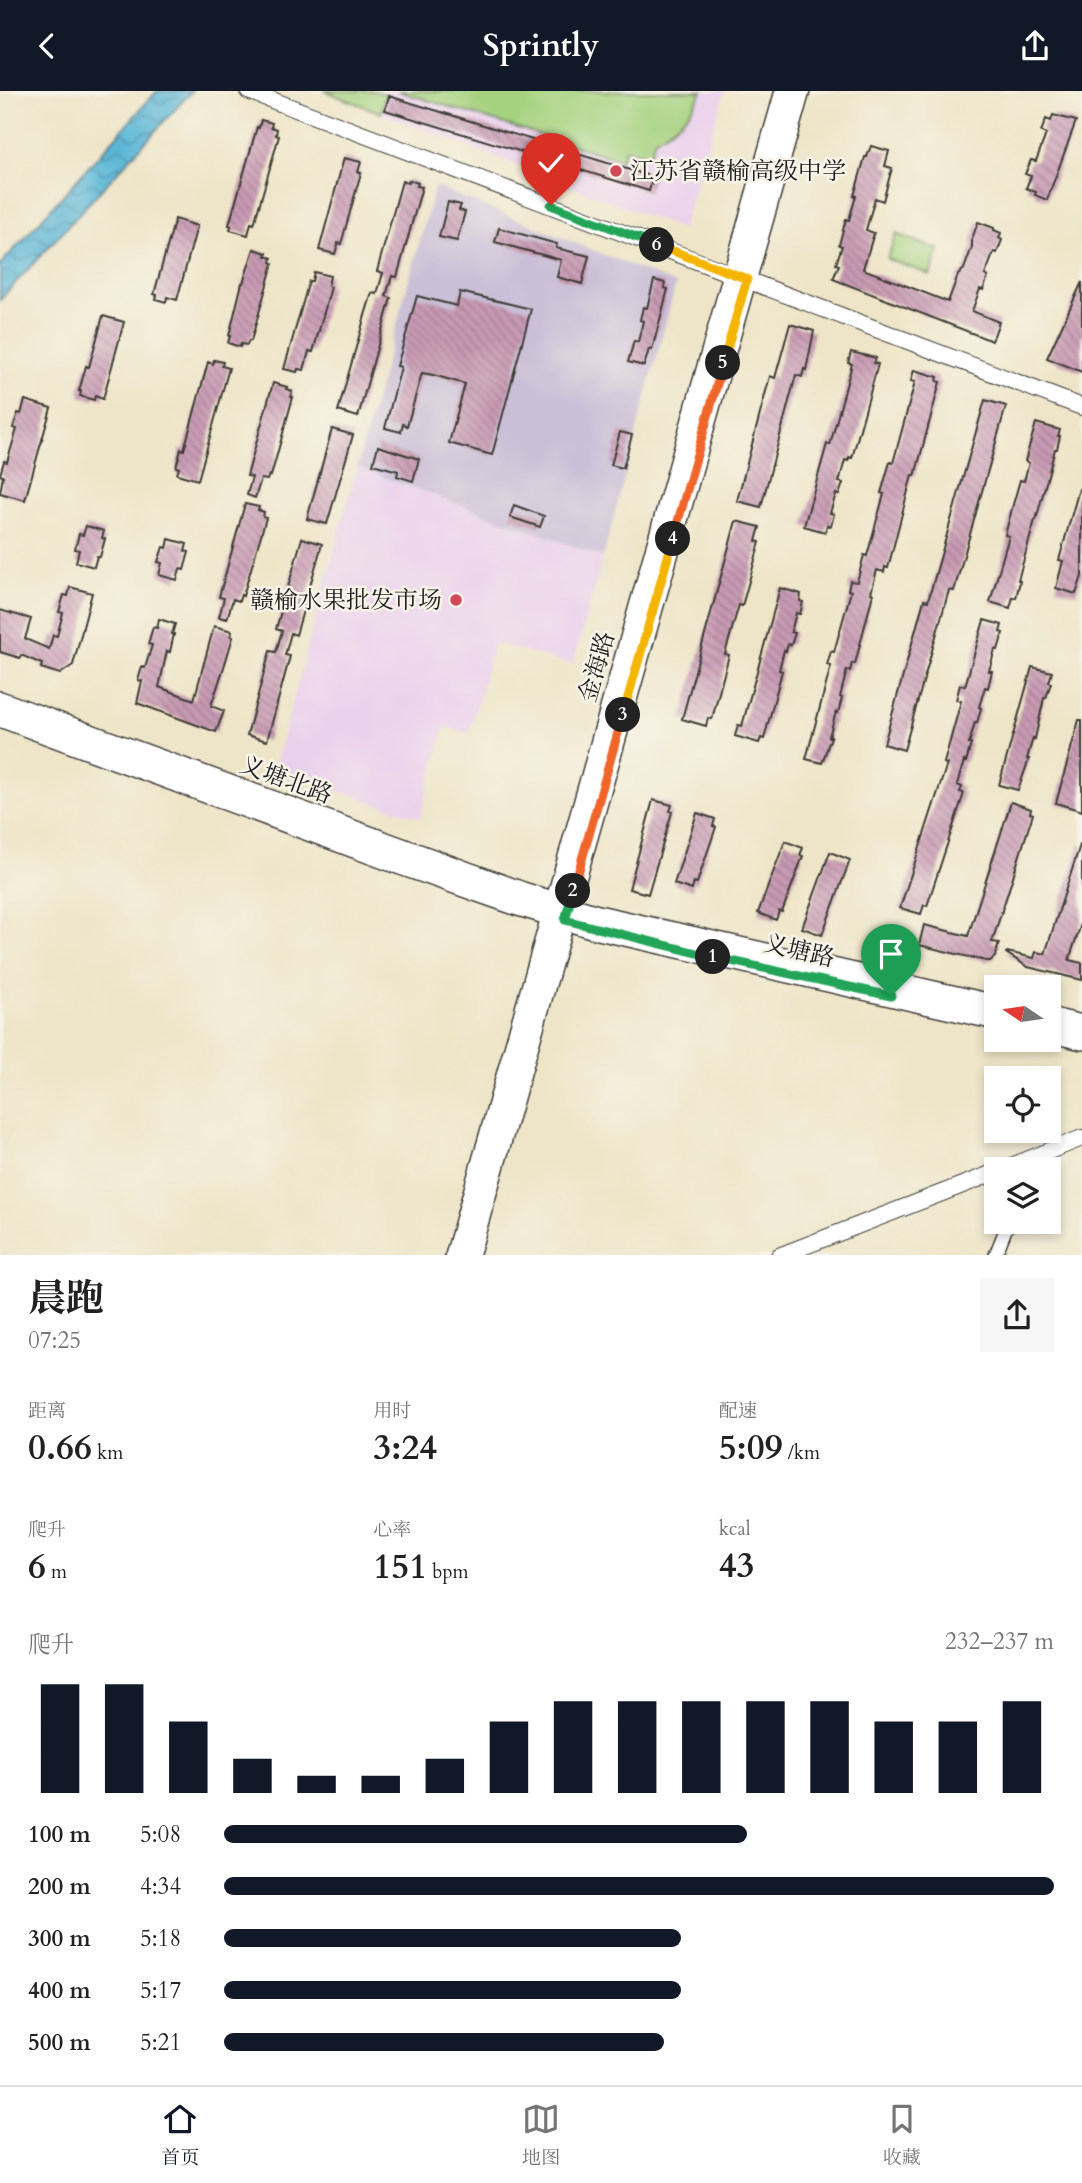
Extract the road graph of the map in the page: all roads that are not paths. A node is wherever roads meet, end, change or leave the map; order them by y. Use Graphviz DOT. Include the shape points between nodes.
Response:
graph roads {
  1 [pos="248,91"];
  2 [pos="785,91"];
  3 [pos="800,91"];
  4 [pos="740,277"];
  5 [pos="1082,407"];
  6 [pos="0,701"];
  7 [pos="0,717"];
  8 [pos="560,911"];
  9 [pos="984,1003"];
  10 [pos="984,1017"];
  11 [pos="1061,1020"];
  12 [pos="1082,1025"];
  13 [pos="1061,1035"];
  14 [pos="1082,1040"];
  15 [pos="1082,1138"];
  16 [pos="1046,1157"];
  17 [pos="984,1177"];
  18 [pos="1004,1234"];
  19 [pos="455,1255"];
  20 [pos="470,1255"];
  21 [pos="779,1255"];
  22 [pos="995,1255"];
  1 -- 4 [label="street"];
  2 -- 4 [label="main road, 金海路"];
  3 -- 4 [label="main road, 金海路"];
  4 -- 5 [label="street"];
  4 -- 8 [label="main road, 金海路"];
  6 -- 8 [label="main road, 义塘北路"];
  7 -- 8 [label="main road, 义塘北路" via="395,863"];
  8 -- 9 [label="main road, 义塘路"];
  8 -- 10 [label="main road, 义塘路" via="694,953"];
  8 -- 19 [label="main road, 金海路"];
  8 -- 20 [label="main road, 金海路"];
  11 -- 12 [label="main road"];
  13 -- 14 [label="main road"];
  15 -- 16 [label="street"];
  17 -- 21 [label="street"];
  18 -- 22 [label="street"];
}
